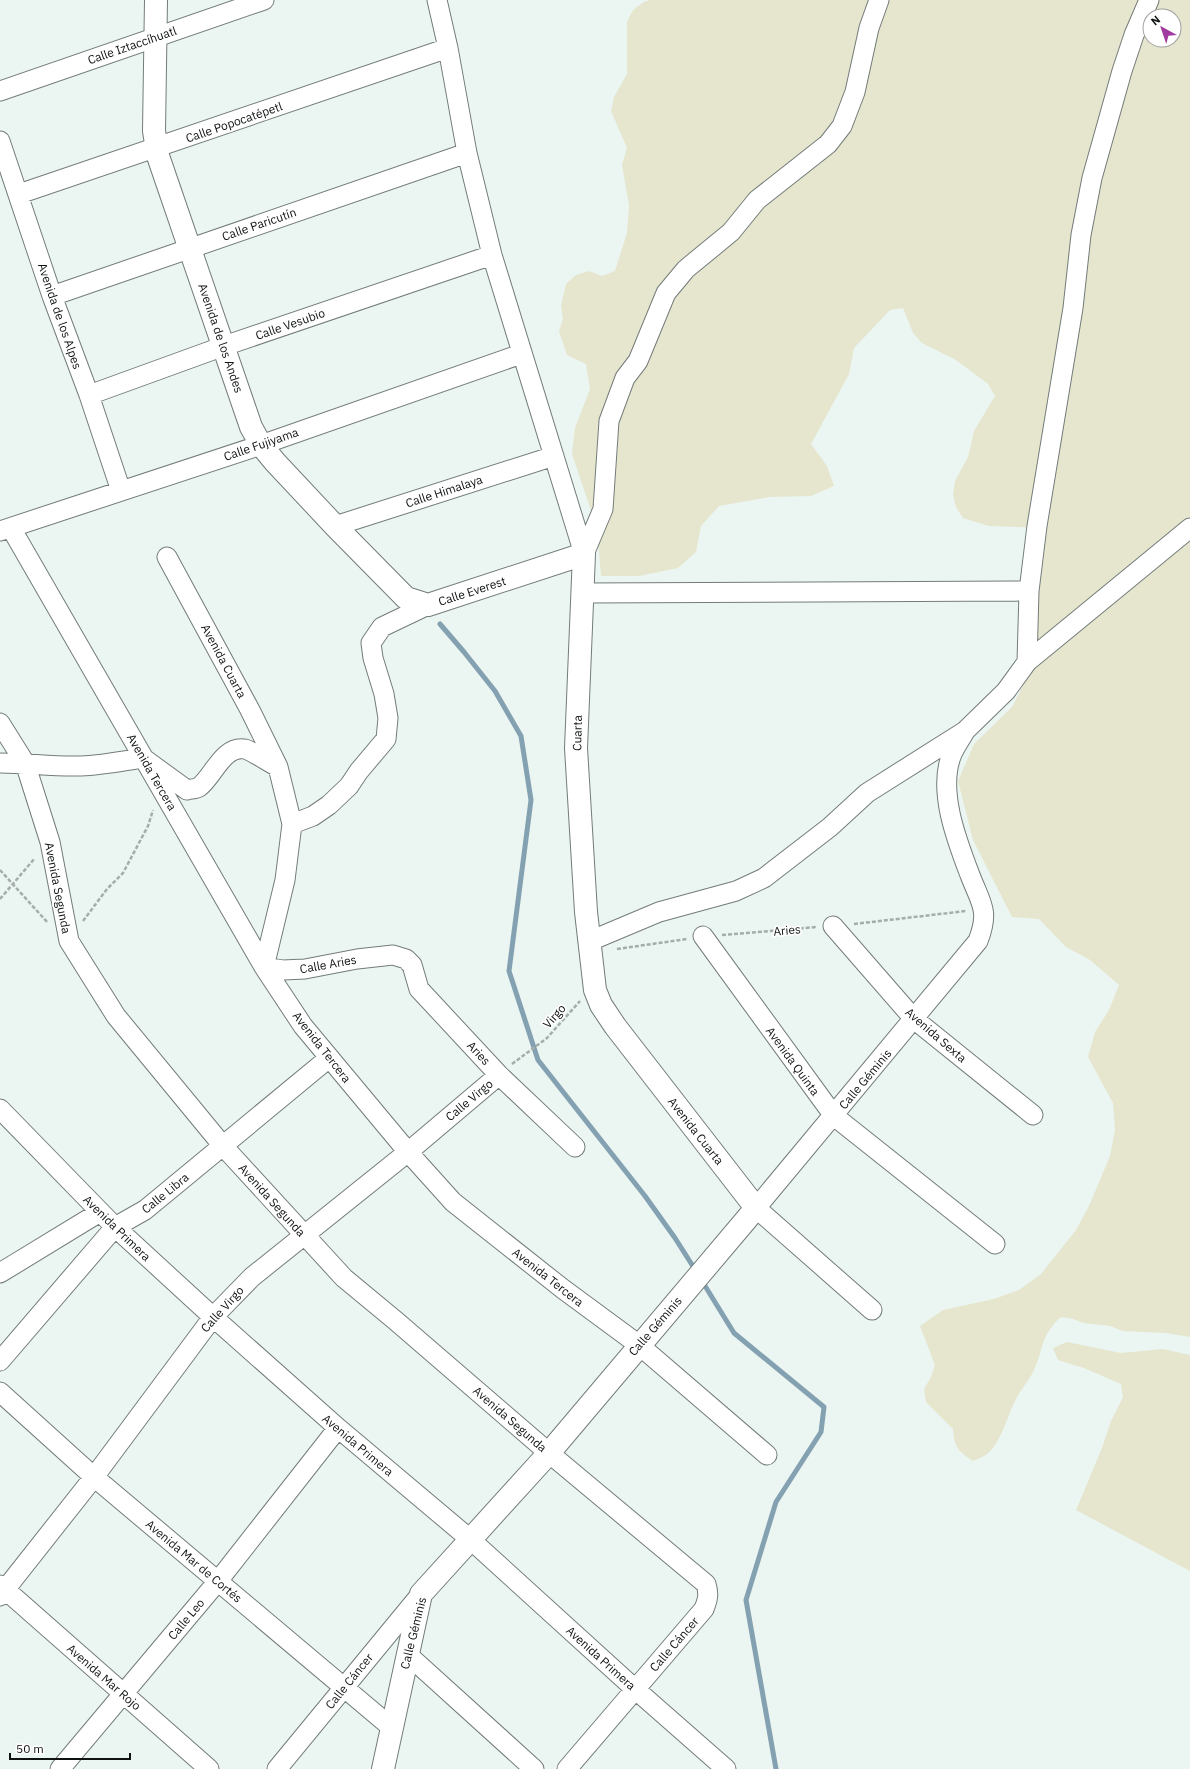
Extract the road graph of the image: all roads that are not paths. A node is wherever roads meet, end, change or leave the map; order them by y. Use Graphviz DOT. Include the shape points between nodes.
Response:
graph roads {
  1 [pos="156,0"];
  2 [pos="264,0"];
  3 [pos="437,0"];
  4 [pos="878,0"];
  5 [pos="1149,0"];
  6 [pos="156,37"];
  7 [pos="448,48"];
  8 [pos="0,91"];
  9 [pos="0,141"];
  10 [pos="156,148"];
  11 [pos="467,153"];
  12 [pos="19,194"];
  13 [pos="191,248"];
  14 [pos="492,255"];
  15 [pos="52,296"];
  16 [pos="224,346"];
  17 [pos="521,354"];
  18 [pos="88,395"];
  19 [pos="261,445"];
  20 [pos="554,456"];
  21 [pos="121,492"];
  22 [pos="335,526"];
  23 [pos="1190,528"];
  24 [pos="6,530"];
  25 [pos="584,554"];
  26 [pos="167,557"];
  27 [pos="1029,591"];
  28 [pos="583,593"];
  29 [pos="428,605"];
  30 [pos="1027,662"];
  31 [pos="0,723"];
  32 [pos="966,731"];
  33 [pos="143,758"];
  34 [pos="25,763"];
  35 [pos="0,764"];
  36 [pos="278,767"];
  37 [pos="292,824"];
  38 [pos="586,912"];
  39 [pos="833,926"];
  40 [pos="703,936"];
  41 [pos="590,948"];
  42 [pos="393,955"];
  43 [pos="264,967"];
  44 [pos="914,1020"];
  45 [pos="329,1058"];
  46 [pos="499,1075"];
  47 [pos="0,1109"];
  48 [pos="1033,1115"];
  49 [pos="834,1116"];
  50 [pos="223,1146"];
  51 [pos="575,1146"];
  52 [pos="408,1152"];
  53 [pos="756,1208"];
  54 [pos="100,1212"];
  55 [pos="115,1227"];
  56 [pos="304,1235"];
  57 [pos="995,1244"];
  58 [pos="0,1273"];
  59 [pos="872,1310"];
  60 [pos="213,1317"];
  61 [pos="639,1345"];
  62 [pos="0,1361"];
  63 [pos="0,1392"];
  64 [pos="338,1428"];
  65 [pos="549,1453"];
  66 [pos="767,1455"];
  67 [pos="94,1477"];
  68 [pos="471,1540"];
  69 [pos="692,1571"];
  70 [pos="218,1581"];
  71 [pos="2,1591"];
  72 [pos="421,1594"];
  73 [pos="407,1654"];
  74 [pos="344,1687"];
  75 [pos="635,1689"];
  76 [pos="123,1694"];
  77 [pos="391,1727"];
  78 [pos="60,1769"];
  79 [pos="209,1769"];
  80 [pos="277,1769"];
  81 [pos="383,1769"];
  82 [pos="534,1769"];
  83 [pos="567,1769"];
  84 [pos="726,1769"];
  1 -- 6 [label="street, Avenida de los Andes"];
  2 -- 6 [label="street, Calle Iztaccíhuatl"];
  3 -- 7 [label="street"];
  4 -- 25 [label="street" via="855,92 842,126 828,144 757,200 731,232 686,269 666,293 638,361 624,378 609,421 603,509"];
  5 -- 27 [label="street" via="1122,71 1092,178 1081,235 1073,308 1037,526"];
  6 -- 8 [label="street, Calle Iztaccíhuatl"];
  6 -- 10 [label="street, Avenida de los Andes"];
  7 -- 10 [label="street, Calle Popocatépetl"];
  7 -- 11 [label="street"];
  9 -- 12 [label="street, Avenida de los Alpes"];
  10 -- 12 [label="street, Calle Popocatépetl"];
  10 -- 13 [label="street, Avenida de los Andes"];
  11 -- 13 [label="street, Calle Paricutín"];
  11 -- 14 [label="street"];
  12 -- 15 [label="street, Avenida de los Alpes"];
  13 -- 15 [label="street, Calle Paricutín"];
  13 -- 16 [label="street, Avenida de los Andes"];
  14 -- 16 [label="street, Calle Vesubio"];
  14 -- 17 [label="street"];
  15 -- 18 [label="street, Avenida de los Alpes"];
  16 -- 18 [label="street, Calle Vesubio"];
  16 -- 19 [label="street, Avenida de los Andes" via="251,427"];
  17 -- 19 [label="street, Calle Fujiyama"];
  17 -- 20 [label="street"];
  18 -- 21 [label="street, Avenida de los Alpes"];
  19 -- 21 [label="street, Calle Fujiyama"];
  19 -- 22 [label="street, Avenida de los Andes"];
  20 -- 22 [label="street, Calle Himalaya"];
  20 -- 25 [label="street"];
  21 -- 24 [label="street, Calle Fujiyama"];
  22 -- 29 [label="street, Avenida de los Andes" via="406,598"];
  23 -- 30 [label="street"];
  24 -- 33 [label="street, Avenida Tercera"];
  25 -- 28 [label="street, Cuarta"];
  25 -- 29 [label="street, Calle Everest"];
  26 -- 36 [label="street, Avenida Cuarta"];
  27 -- 28 [label="street"];
  27 -- 30 [label="street"];
  28 -- 38 [label="street, Cuarta" via="576,748"];
  29 -- 37 [label="street, Calle Everest" via="382,627 371,643 388,718 386,739 349,786 329,805 313,816"];
  30 -- 32 [label="street" via="1006,691"];
  31 -- 34 [label="street, Avenida Segunda"];
  32 -- 41 [label="street" via="867,794 830,827 764,878 736,891 659,912"];
  32 -- 44 [label="street, Calle Géminis" via="952,754 946,775 948,804 984,909 984,927 978,941"];
  33 -- 34 [label="street" via="80,766"];
  33 -- 36 [label="street" via="187,790 198,787 209,777 220,760 234,750 245,749"];
  33 -- 43 [label="street, Avenida Tercera"];
  34 -- 35 [label="street"];
  34 -- 50 [label="street, Avenida Segunda" via="50,842 69,941 116,1016"];
  36 -- 37 [label="street, Avenida Cuarta"];
  37 -- 43 [label="street" via="285,880"];
  38 -- 41 [label="street, Avenida Cuarta"];
  39 -- 44 [label="street, Avenida Sexta"];
  40 -- 49 [label="street, Avenida Quinta"];
  41 -- 53 [label="street, Avenida Cuarta" via="595,990 601,1005"];
  42 -- 43 [label="street, Calle Aries" via="305,969 283,970"];
  42 -- 46 [label="street, Aries" via="406,959 412,965 420,989"];
  43 -- 45 [label="street, Avenida Tercera" via="303,1026"];
  44 -- 48 [label="street, Avenida Sexta"];
  44 -- 49 [label="street, Calle Géminis"];
  45 -- 50 [label="street, Calle Libra"];
  45 -- 52 [label="street, Avenida Tercera"];
  46 -- 51 [label="street, Aries"];
  46 -- 52 [label="street, Calle Virgo"];
  47 -- 54 [label="street, Avenida Primera"];
  49 -- 53 [label="street, Calle Géminis"];
  49 -- 57 [label="street, Avenida Quinta"];
  50 -- 55 [label="street, Calle Libra" via="145,1210"];
  50 -- 56 [label="street, Avenida Segunda"];
  52 -- 56 [label="street, Calle Virgo"];
  52 -- 61 [label="street, Avenida Tercera" via="453,1202 563,1290"];
  53 -- 59 [label="street, Avenida Cuarta"];
  53 -- 61 [label="street, Calle Géminis"];
  54 -- 55 [label="street, Avenida Primera"];
  54 -- 58 [label="street"];
  55 -- 60 [label="street, Avenida Primera"];
  55 -- 62 [label="street, Calle Libra"];
  56 -- 60 [label="street, Calle Virgo" via="252,1277"];
  56 -- 65 [label="street, Avenida Segunda" via="344,1278"];
  60 -- 64 [label="street, Avenida Primera"];
  60 -- 67 [label="street, Calle Virgo"];
  61 -- 65 [label="street, Calle Géminis"];
  61 -- 66 [label="street, Avenida Tercera"];
  63 -- 67 [label="street, Avenida Mar de Cortés"];
  64 -- 68 [label="street, Avenida Primera"];
  64 -- 70 [label="street, Calle Leo"];
  65 -- 68 [label="street, Calle Géminis"];
  65 -- 69 [label="street, Avenida Segunda"];
  67 -- 70 [label="street, Avenida Mar de Cortés"];
  67 -- 71 [label="street, Calle Virgo"];
  68 -- 72 [label="street, Calle Géminis"];
  68 -- 75 [label="street, Avenida Primera"];
  69 -- 75 [label="street, Calle Cáncer" via="706,1584 709,1592 704,1609"];
  70 -- 74 [label="street, Avenida Mar de Cortés"];
  70 -- 76 [label="street, Calle Leo"];
  71 -- 76 [label="street, Avenida Mar Rojo"];
  72 -- 73 [label="street, Calle Géminis"];
  72 -- 74 [label="street, Calle Cáncer"];
  73 -- 77 [label="street, Calle Géminis"];
  73 -- 82 [label="street"];
  74 -- 77 [label="street, Avenida Mar de Cortés"];
  74 -- 80 [label="street, Calle Cáncer"];
  75 -- 83 [label="street, Calle Cáncer"];
  75 -- 84 [label="street, Avenida Primera"];
  76 -- 78 [label="street, Calle Leo"];
  76 -- 79 [label="street, Avenida Mar Rojo"];
  77 -- 81 [label="street, Calle Géminis"];
}
